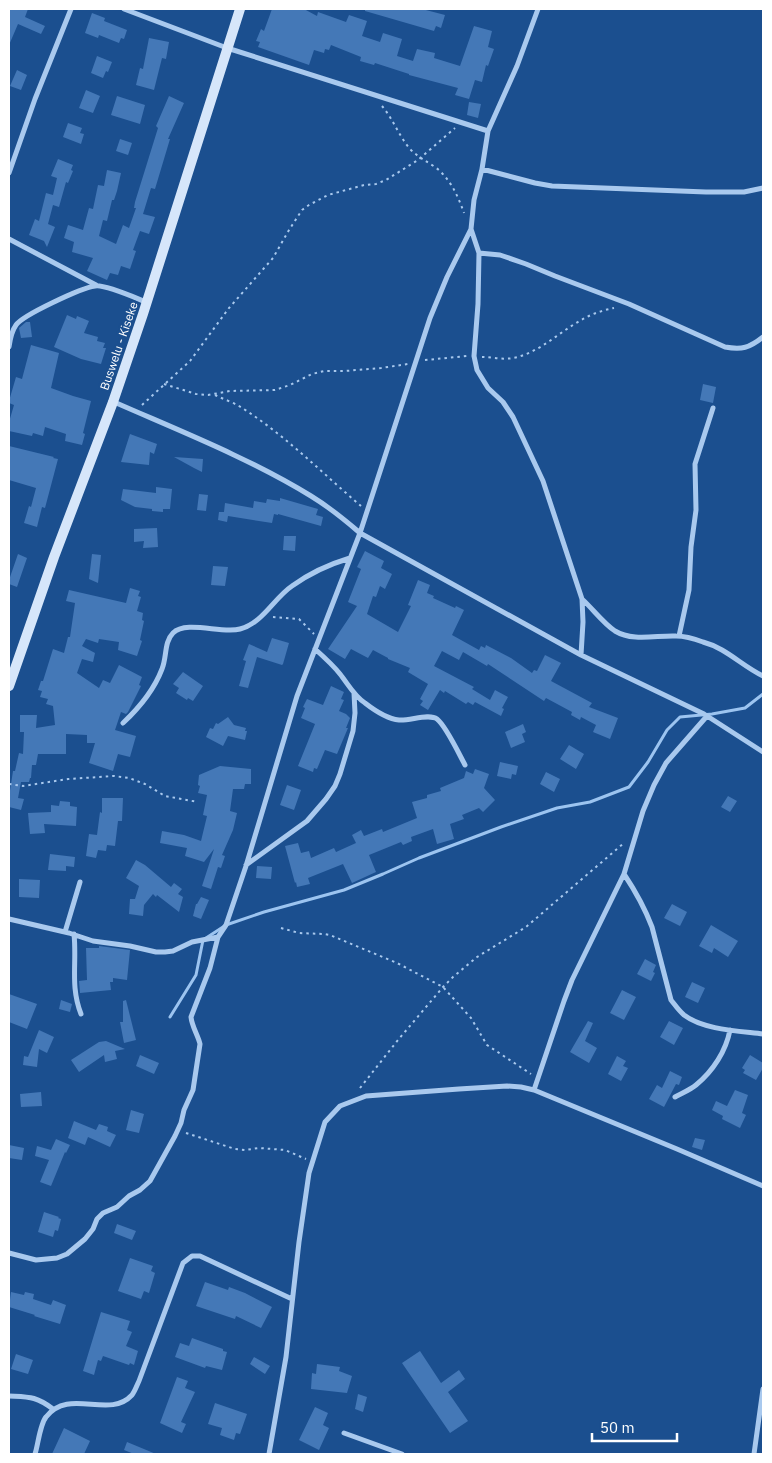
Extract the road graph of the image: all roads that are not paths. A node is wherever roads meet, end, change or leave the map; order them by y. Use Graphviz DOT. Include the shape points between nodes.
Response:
graph roads {
  1 [pos="71,9"];
  2 [pos="124,9"];
  3 [pos="240,9"];
  4 [pos="538,9"];
  5 [pos="227,48"];
  6 [pos="488,131"];
  7 [pos="482,169"];
  8 [pos="9,173"];
  9 [pos="763,188"];
  10 [pos="471,229"];
  11 [pos="9,239"];
  12 [pos="479,253"];
  13 [pos="96,285"];
  14 [pos="147,302"];
  15 [pos="763,337"];
  16 [pos="9,347"];
  17 [pos="113,402"];
  18 [pos="713,408"];
  19 [pos="360,532"];
  20 [pos="350,558"];
  21 [pos="582,599"];
  22 [pos="679,636"];
  23 [pos="315,649"];
  24 [pos="581,655"];
  25 [pos="763,676"];
  26 [pos="9,686"];
  27 [pos="354,693"];
  28 [pos="709,718"];
  29 [pos="123,723"];
  30 [pos="763,752"];
  31 [pos="466,765"];
  32 [pos="246,866"];
  33 [pos="624,874"];
  34 [pos="80,882"];
  35 [pos="9,919"];
  36 [pos="65,932"];
  37 [pos="74,934"];
  38 [pos="218,937"];
  39 [pos="81,1014"];
  40 [pos="730,1030"];
  41 [pos="763,1034"];
  42 [pos="534,1090"];
  43 [pos="675,1097"];
  44 [pos="763,1186"];
  45 [pos="9,1253"];
  46 [pos="292,1299"];
  47 [pos="763,1389"];
  48 [pos="9,1396"];
  49 [pos="53,1409"];
  50 [pos="344,1433"];
  51 [pos="35,1454"];
  52 [pos="269,1454"];
  53 [pos="402,1454"];
  54 [pos="754,1454"];
  1 -- 8 [label="street"];
  2 -- 5 [label="street"];
  3 -- 5 [label="main road, Buswelu - Kiseke"];
  4 -- 6 [label="street"];
  5 -- 6 [label="street"];
  5 -- 14 [label="main road, Buswelu - Kiseke"];
  6 -- 7 [label="street"];
  7 -- 9 [label="street" via="552,186 706,192 744,192"];
  7 -- 10 [label="street"];
  10 -- 12 [label="street"];
  10 -- 19 [label="street" via="430,318"];
  11 -- 13 [label="street"];
  12 -- 15 [label="street" via="500,255 526,264 725,347 748,347"];
  12 -- 21 [label="street" via="474,356 480,377 513,416 543,481"];
  13 -- 14 [label="street"];
  13 -- 16 [label="street" via="64,297 16,324"];
  14 -- 17 [label="main road, Buswelu - Kiseke"];
  17 -- 19 [label="street" via="255,465 312,496"];
  17 -- 26 [label="main road, Buswelu - Kiseke"];
  18 -- 22 [label="street" via="696,464 696,510 689,590"];
  19 -- 20 [label="street"];
  19 -- 24 [label="street"];
  20 -- 23 [label="street"];
  20 -- 29 [label="street" via="333,563 292,586 261,616 240,629 188,628 175,631 168,640 163,667 152,689"];
  21 -- 22 [label="street" via="606,624 622,634 640,638"];
  21 -- 24 [label="street"];
  22 -- 25 [label="street" via="715,646"];
  23 -- 27 [label="street" via="329,661"];
  23 -- 32 [label="street" via="297,696"];
  24 -- 28 [label="street"];
  27 -- 31 [label="street" via="363,702 394,719 433,717 438,720"];
  27 -- 32 [label="street" via="354,731 335,786 307,821"];
  28 -- 30 [label="street"];
  28 -- 33 [label="street" via="666,763 654,785"];
  32 -- 38 [label="street" via="226,925"];
  33 -- 40 [label="street" via="642,901 652,927 671,1000 682,1014 705,1025"];
  33 -- 42 [label="street" via="572,980"];
  34 -- 36 [label="street"];
  35 -- 36 [label="street"];
  36 -- 37 [label="street"];
  37 -- 38 [label="street" via="93,941 156,952 173,951 192,942"];
  37 -- 39 [label="street" via="74,992"];
  38 -- 45 [label="street" via="191,1017 200,1044 193,1090 178,1130 150,1181 117,1207 102,1213 85,1239 72,1251 56,1258 36,1260"];
  40 -- 41 [label="street"];
  40 -- 43 [label="street" via="721,1057 695,1086"];
  42 -- 44 [label="street"];
  42 -- 46 [label="street" via="507,1086 459,1088 366,1096 340,1106 325,1122 310,1173"];
  46 -- 49 [label="street" via="200,1256 192,1256 184,1263 132,1394 114,1404 65,1403"];
  46 -- 52 [label="street"];
  47 -- 54 [label="street"];
  48 -- 49 [label="street" via="42,1400"];
  49 -- 51 [label="street" via="44,1418"];
  50 -- 53 [label="street"];
}
